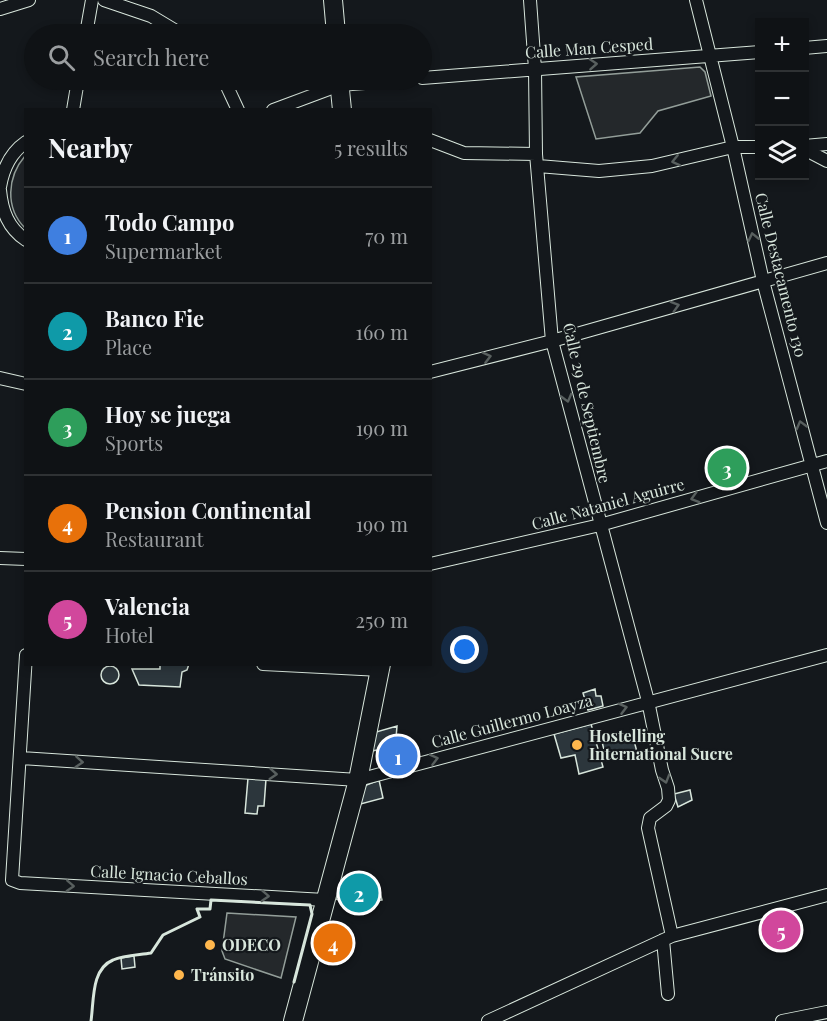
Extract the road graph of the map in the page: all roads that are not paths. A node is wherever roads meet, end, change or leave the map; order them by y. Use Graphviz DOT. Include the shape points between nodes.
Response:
graph roads {
  1 [pos="29,0"];
  2 [pos="92,0"];
  3 [pos="104,0"];
  4 [pos="333,0"];
  5 [pos="530,0"];
  6 [pos="696,0"];
  7 [pos="0,9"];
  8 [pos="88,24"];
  9 [pos="164,24"];
  10 [pos="335,24"];
  11 [pos="827,46"];
  12 [pos="809,48"];
  13 [pos="755,52"];
  14 [pos="710,56"];
  15 [pos="535,69"];
  16 [pos="432,77"];
  17 [pos="76,90"];
  18 [pos="229,90"];
  19 [pos="320,90"];
  20 [pos="340,90"];
  21 [pos="73,108"];
  22 [pos="237,108"];
  23 [pos="278,108"];
  24 [pos="342,108"];
  25 [pos="432,141"];
  26 [pos="24,143"];
  27 [pos="827,144"];
  28 [pos="809,146"];
  29 [pos="733,147"];
  30 [pos="755,147"];
  31 [pos="809,150"];
  32 [pos="5,155"];
  33 [pos="537,160"];
  34 [pos="827,161"];
  35 [pos="0,189"];
  36 [pos="3,220"];
  37 [pos="24,238"];
  38 [pos="827,263"];
  39 [pos="764,281"];
  40 [pos="552,341"];
  41 [pos="432,371"];
  42 [pos="0,378"];
  43 [pos="24,384"];
  44 [pos="827,462"];
  45 [pos="812,465"];
  46 [pos="827,523"];
  47 [pos="600,525"];
  48 [pos="0,558"];
  49 [pos="24,560"];
  50 [pos="432,564"];
  51 [pos="827,655"];
  52 [pos="25,666"];
  53 [pos="342,666"];
  54 [pos="381,667"];
  55 [pos="648,701"];
  56 [pos="21,758"];
  57 [pos="358,780"];
  58 [pos="827,895"];
  59 [pos="325,900"];
  60 [pos="668,938"];
  61 [pos="668,994"];
  62 [pos="827,1012"];
  63 [pos="293,1021"];
  64 [pos="488,1021"];
  65 [pos="783,1021"];
  1 -- 7 [label="street"];
  2 -- 8 [label="street"];
  3 -- 9 [label="street"];
  4 -- 10 [label="highway"];
  5 -- 15 [label="street, Calle 29 de Septiembre"];
  6 -- 14 [label="street, Calle Destacamento 130"];
  11 -- 12 [label="street"];
  13 -- 14 [label="street, Calle Man Cesped"];
  15 -- 14 [label="street, Calle Man Cesped, one-way"];
  14 -- 29 [label="street, Calle Destacamento 130"];
  15 -- 16 [label="street, Calle Man Cesped"];
  15 -- 33 [label="street, Calle 29 de Septiembre"];
  17 -- 21 [label="street"];
  18 -- 22 [label="street"];
  19 -- 23 [label="street"];
  20 -- 24 [label="highway"];
  25 -- 33 [label="street" via="464,153"];
  26 -- 32 [label="street"];
  27 -- 28 [label="street"];
  29 -- 30 [label="street"];
  29 -- 33 [label="street, one-way" via="652,166 599,171"];
  39 -- 29 [label="street, Calle Destacamento 130, one-way"];
  31 -- 34 [label="street"];
  32 -- 35 [label="street"];
  33 -- 40 [label="street, Calle 29 de Septiembre"];
  35 -- 36 [label="street"];
  36 -- 37 [label="street"];
  38 -- 39 [label="street"];
  40 -- 39 [label="street, one-way"];
  45 -- 39 [label="street, Calle Destacamento 130, one-way"];
  41 -- 40 [label="street, one-way"];
  40 -- 47 [label="street, Calle 29 de Septiembre, one-way"];
  42 -- 43 [label="street"];
  44 -- 45 [label="street, Calle Nataniel Aguirre"];
  45 -- 46 [label="street, Calle Destacamento 130"];
  45 -- 47 [label="street, Calle Nataniel Aguirre, one-way"];
  47 -- 50 [label="street, Calle Nataniel Aguirre"];
  47 -- 55 [label="street, Calle 29 de Septiembre"];
  48 -- 49 [label="street"];
  51 -- 55 [label="street, Calle Guillermo Loayza"];
  52 -- 56 [label="street"];
  53 -- 54 [label="street"];
  54 -- 57 [label="highway"];
  57 -- 55 [label="street, Calle Guillermo Loayza, one-way"];
  55 -- 60 [label="street, Calle 29 de Septiembre, one-way" via="669,800 650,818 648,828"];
  56 -- 57 [label="street, Calle Guillermo Loayza, one-way"];
  56 -- 59 [label="street, Calle Ignacio Ceballos, one-way" via="12,880"];
  57 -- 59 [label="highway"];
  58 -- 60 [label="street"];
  59 -- 63 [label="highway"];
  60 -- 61 [label="street, Calle 29 de Septiembre"];
  60 -- 64 [label="street"];
  62 -- 65 [label="street"];
}
